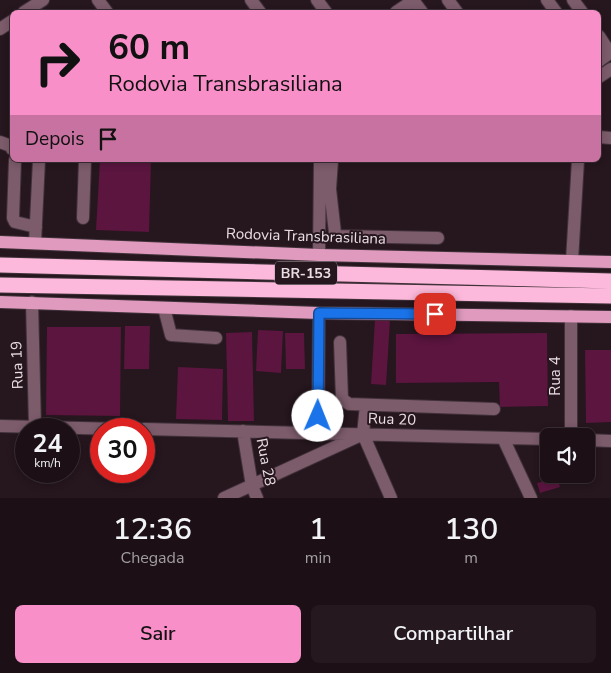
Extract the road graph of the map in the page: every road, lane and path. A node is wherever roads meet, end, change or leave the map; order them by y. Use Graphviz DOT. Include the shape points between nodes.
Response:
graph roads {
  1 [pos="43,0"];
  2 [pos="316,0"];
  3 [pos="414,0"];
  4 [pos="27,10"];
  5 [pos="324,10"];
  6 [pos="399,10"];
  7 [pos="601,39"];
  8 [pos="610,52"];
  9 [pos="15,162"];
  10 [pos="39,162"];
  11 [pos="85,162"];
  12 [pos="320,162"];
  13 [pos="332,162"];
  14 [pos="578,162"];
  15 [pos="325,189"];
  16 [pos="84,218"];
  17 [pos="36,226"];
  18 [pos="438,238"];
  19 [pos="0,242"];
  20 [pos="35,243"];
  21 [pos="319,255"];
  22 [pos="572,261"];
  23 [pos="611,262"];
  24 [pos="0,265"];
  25 [pos="611,281"];
  26 [pos="0,285"];
  27 [pos="611,296"];
  28 [pos="0,302"];
  29 [pos="32,302"];
  30 [pos="164,308"];
  31 [pos="319,313"];
  32 [pos="571,316"];
  33 [pos="611,317"];
  34 [pos="216,338"];
  35 [pos="340,342"];
  36 [pos="366,405"];
  37 [pos="494,409"];
  38 [pos="35,418"];
  39 [pos="0,426"];
  40 [pos="15,426"];
  41 [pos="571,428"];
  42 [pos="155,429"];
  43 [pos="243,431"];
  44 [pos="318,433"];
  45 [pos="362,434"];
  46 [pos="503,438"];
  47 [pos="540,439"];
  48 [pos="595,440"];
  49 [pos="611,441"];
  50 [pos="252,486"];
  51 [pos="224,498"];
  52 [pos="257,498"];
  53 [pos="391,498"];
  54 [pos="531,498"];
  1 -- 4 [label="street"];
  2 -- 5 [label="street"];
  3 -- 6 [label="street"];
  7 -- 8 [label="street"];
  9 -- 17 [label="street" via="13,218 23,226"];
  10 -- 17 [label="street"];
  11 -- 16 [label="street"];
  12 -- 15 [label="street"];
  13 -- 15 [label="street"];
  14 -- 22 [label="street"];
  15 -- 18 [label="street" via="333,230 338,236"];
  15 -- 21 [label="street"];
  17 -- 20 [label="street"];
  19 -- 20 [label="main road, Rodovia Transbrasiliana"];
  20 -- 21 [label="main road, Rodovia Transbrasiliana"];
  21 -- 22 [label="main road, Rodovia Transbrasiliana"];
  22 -- 23 [label="main road, Rodovia Transbrasiliana"];
  24 -- 25 [label="highway, BR-153"];
  26 -- 27 [label="highway, BR-153"];
  28 -- 29 [label="main road"];
  29 -- 30 [label="main road"];
  29 -- 38 [label="street, Rua 19"];
  30 -- 31 [label="main road"];
  30 -- 34 [label="street" via="171,335"];
  31 -- 32 [label="main road"];
  31 -- 44 [label="street"];
  32 -- 33 [label="main road"];
  32 -- 41 [label="street, Rua 4"];
  35 -- 36 [label="street" via="342,399 349,404"];
  36 -- 37 [label="street"];
  36 -- 45 [label="street"];
  39 -- 40 [label="street"];
  42 -- 43 [label="street, Rua 20"];
  43 -- 44 [label="street, Rua 20"];
  43 -- 50 [label="street, Rua 28"];
  44 -- 45 [label="street, Rua 20"];
  45 -- 46 [label="street, Rua 20"];
  45 -- 50 [label="street"];
  45 -- 53 [label="street"];
  46 -- 47 [label="street, Rua 20"];
  46 -- 54 [label="street"];
  48 -- 49 [label="street"];
  50 -- 51 [label="street"];
  50 -- 52 [label="street, Rua 28"];
}
